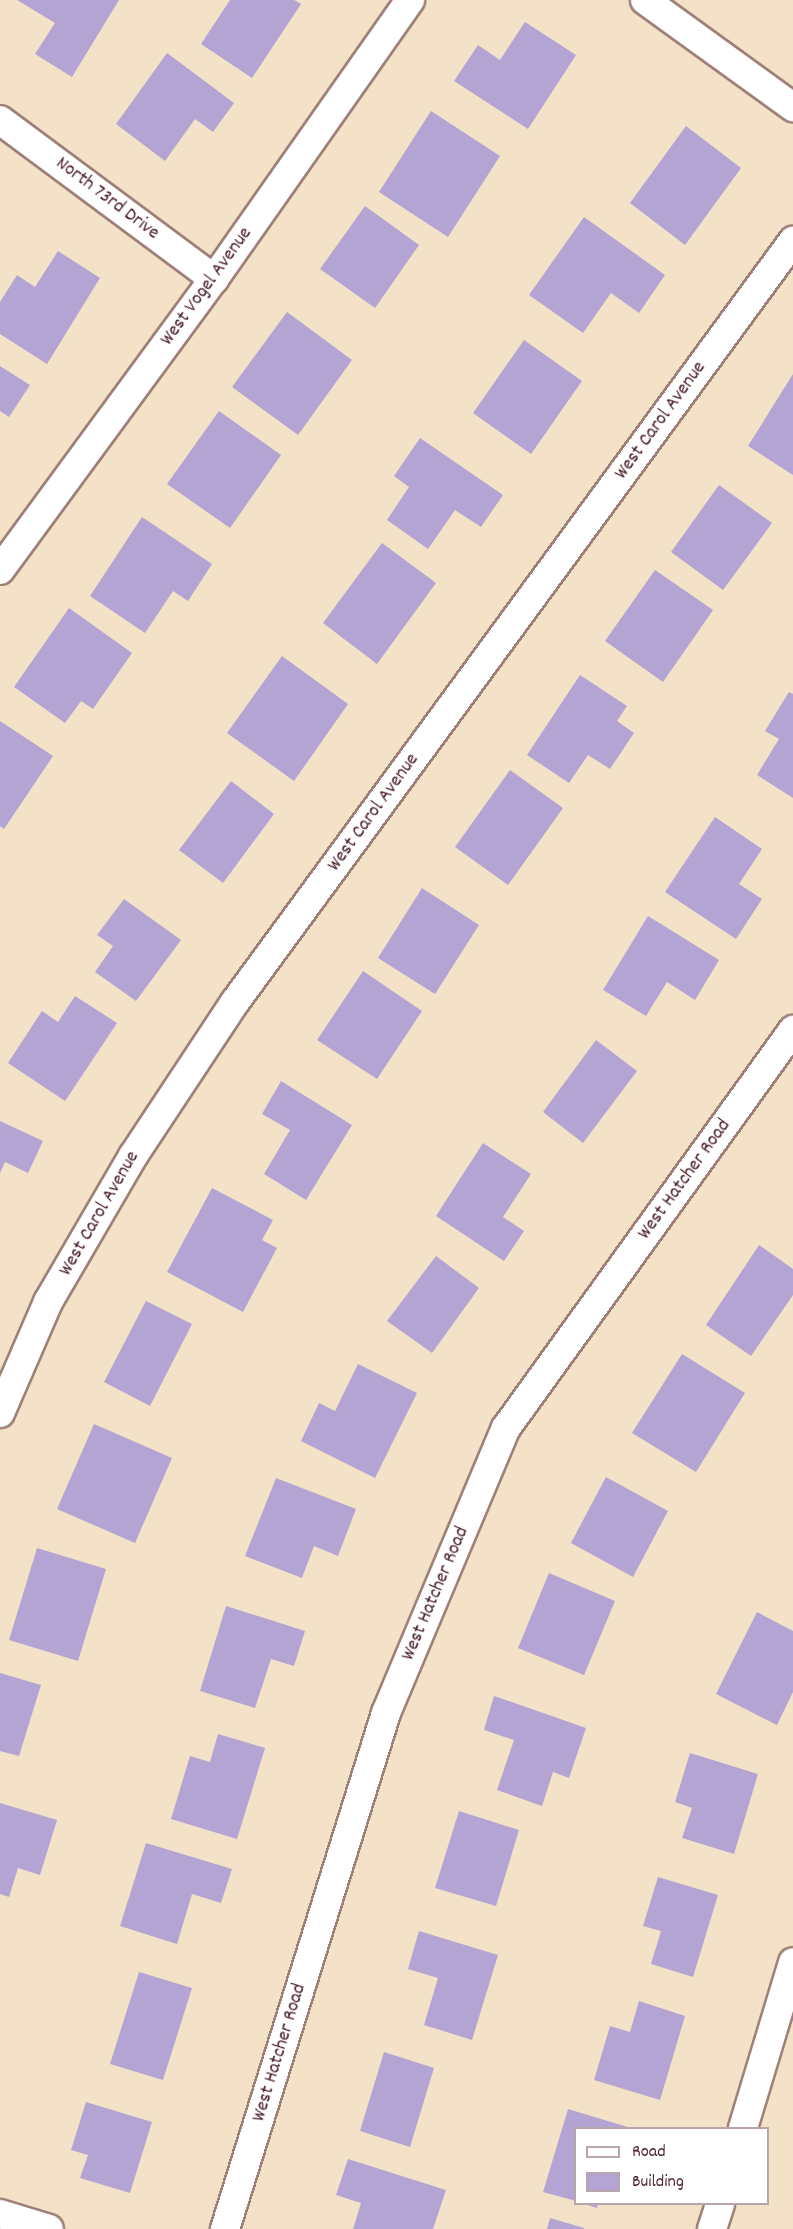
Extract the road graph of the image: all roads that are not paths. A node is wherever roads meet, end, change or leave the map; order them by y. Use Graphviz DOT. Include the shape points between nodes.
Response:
graph roads {
  1 [pos="410,0"];
  2 [pos="645,0"];
  3 [pos="793,107"];
  4 [pos="0,120"];
  5 [pos="793,241"];
  6 [pos="214,279"];
  7 [pos="0,570"];
  8 [pos="793,1030"];
  9 [pos="0,1413"];
  10 [pos="793,1962"];
  11 [pos="743,2127"];
  12 [pos="720,2205"];
  13 [pos="0,2214"];
  14 [pos="49,2229"];
  15 [pos="225,2229"];
  16 [pos="712,2229"];
  1 -- 6 [label="street, West Vogel Avenue"];
  2 -- 3 [label="street"];
  4 -- 6 [label="street, North 73rd Drive"];
  5 -- 9 [label="street, West Carol Avenue" via="236,1002 133,1156 54,1292"];
  6 -- 7 [label="street, West Vogel Avenue"];
  8 -- 15 [label="street, West Hatcher Road" via="506,1428 386,1713"];
  10 -- 11 [label="street"];
  12 -- 16 [label="street"];
  13 -- 14 [label="street"];
}
